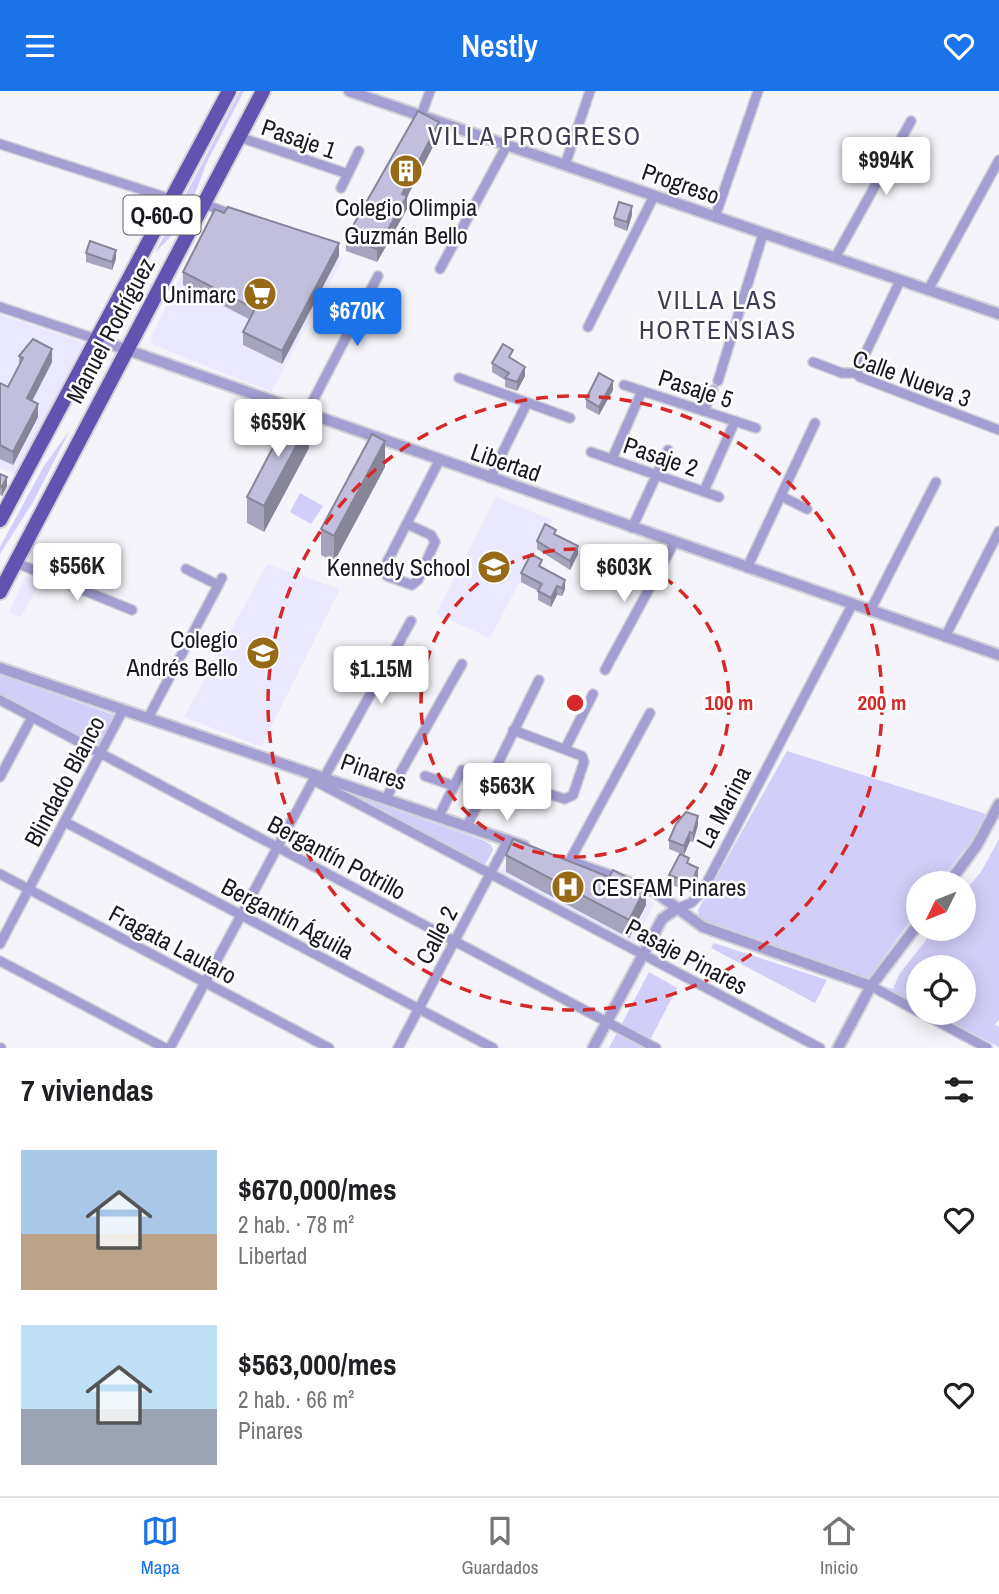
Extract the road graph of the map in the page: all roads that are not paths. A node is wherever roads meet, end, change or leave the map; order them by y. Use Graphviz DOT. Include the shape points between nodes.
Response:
graph roads {
  1 [pos="229,91"];
  2 [pos="263,91"];
  3 [pos="349,91"];
  4 [pos="430,91"];
  5 [pos="590,91"];
  6 [pos="758,91"];
  7 [pos="421,116"];
  8 [pos="911,121"];
  9 [pos="239,137"];
  10 [pos="0,144"];
  11 [pos="506,145"];
  12 [pos="359,151"];
  13 [pos="999,160"];
  14 [pos="565,165"];
  15 [pos="348,174"];
  16 [pos="341,188"];
  17 [pos="654,196"];
  18 [pos="171,199"];
  19 [pos="204,204"];
  20 [pos="715,217"];
  21 [pos="252,221"];
  22 [pos="764,233"];
  23 [pos="835,258"];
  24 [pos="440,269"];
  25 [pos="378,276"];
  26 [pos="900,281"];
  27 [pos="928,290"];
  28 [pos="0,307"];
  29 [pos="999,314"];
  30 [pos="588,327"];
  31 [pos="96,339"];
  32 [pos="125,350"];
  33 [pos="813,362"];
  34 [pos="856,373"];
  35 [pos="459,378"];
  36 [pos="718,381"];
  37 [pos="624,385"];
  38 [pos="713,390"];
  39 [pos="642,391"];
  40 [pos="527,403"];
  41 [pos="704,411"];
  42 [pos="306,414"];
  43 [pos="570,418"];
  44 [pos="735,421"];
  45 [pos="815,423"];
  46 [pos="756,428"];
  47 [pos="999,430"];
  48 [pos="668,450"];
  49 [pos="591,452"];
  50 [pos="612,459"];
  51 [pos="439,461"];
  52 [pos="657,475"];
  53 [pos="490,478"];
  54 [pos="936,482"];
  55 [pos="704,491"];
  56 [pos="719,496"];
  57 [pos="780,496"];
  58 [pos="807,509"];
  59 [pos="0,519"];
  60 [pos="407,524"];
  61 [pos="632,529"];
  62 [pos="999,531"];
  63 [pos="674,543"];
  64 [pos="13,562"];
  65 [pos="747,568"];
  66 [pos="186,569"];
  67 [pos="0,592"];
  68 [pos="852,605"];
  69 [pos="132,610"];
  70 [pos="870,611"];
  71 [pos="411,621"];
  72 [pos="945,637"];
  73 [pos="999,655"];
  74 [pos="463,664"];
  75 [pos="0,668"];
  76 [pos="605,670"];
  77 [pos="539,680"];
  78 [pos="593,694"];
  79 [pos="0,700"];
  80 [pos="123,710"];
  81 [pos="650,713"];
  82 [pos="32,717"];
  83 [pos="148,718"];
  84 [pos="513,730"];
  85 [pos="565,749"];
  86 [pos="101,754"];
  87 [pos="462,770"];
  88 [pos="489,775"];
  89 [pos="318,776"];
  90 [pos="425,776"];
  91 [pos="0,777"];
  92 [pos="454,786"];
  93 [pos="386,798"];
  94 [pos="999,804"];
  95 [pos="439,816"];
  96 [pos="65,822"];
  97 [pos="467,826"];
  98 [pos="508,840"];
  99 [pos="277,847"];
  100 [pos="532,849"];
  101 [pos="557,857"];
  102 [pos="569,862"];
  103 [pos="958,871"];
  104 [pos="0,874"];
  105 [pos="490,874"];
  106 [pos="29,889"];
  107 [pos="676,909"];
  108 [pos="241,915"];
  109 [pos="906,939"];
  110 [pos="454,941"];
  111 [pos="0,944"];
  112 [pos="643,954"];
  113 [pos="0,961"];
  114 [pos="205,982"];
  115 [pos="871,986"];
  116 [pos="906,1005"];
  117 [pos="419,1009"];
  118 [pos="607,1022"];
  119 [pos="944,1025"];
  120 [pos="165,1048"];
  121 [pos="170,1048"];
  122 [pos="329,1048"];
  123 [pos="398,1048"];
  124 [pos="493,1048"];
  125 [pos="593,1048"];
  126 [pos="656,1048"];
  127 [pos="820,1048"];
  128 [pos="838,1048"];
  129 [pos="987,1048"];
  1 -- 18 [label="main road, Manuel Rodríguez / Q-60-O"];
  2 -- 9 [label="main road, Manuel Rodríguez / Q-60-O"];
  3 -- 7 [label="street, Progreso"];
  4 -- 7 [label="street"];
  5 -- 14 [label="street"];
  6 -- 20 [label="street"];
  7 -- 11 [label="street, Progreso"];
  8 -- 23 [label="street"];
  9 -- 15 [label="street, Pasaje 1"];
  9 -- 19 [label="main road, Manuel Rodríguez / Q-60-O"];
  10 -- 18 [label="street"];
  11 -- 14 [label="street, Progreso"];
  11 -- 24 [label="street"];
  12 -- 15 [label="street"];
  13 -- 27 [label="street"];
  14 -- 17 [label="street, Progreso"];
  15 -- 16 [label="street"];
  17 -- 20 [label="street, Progreso"];
  17 -- 30 [label="street"];
  18 -- 31 [label="main road, Manuel Rodríguez / Q-60-O"];
  19 -- 21 [label="street"];
  19 -- 32 [label="main road, Manuel Rodríguez / Q-60-O"];
  20 -- 22 [label="street, Progreso"];
  22 -- 23 [label="street, Progreso"];
  22 -- 36 [label="street"];
  23 -- 26 [label="street, Progreso"];
  25 -- 42 [label="street"];
  26 -- 27 [label="street, Progreso"];
  26 -- 34 [label="street"];
  27 -- 29 [label="street, Progreso"];
  28 -- 31 [label="street, Libertad"];
  31 -- 32 [label="street, Libertad"];
  31 -- 59 [label="main road, Manuel Rodríguez / Q-60-O"];
  32 -- 42 [label="street, Libertad"];
  32 -- 64 [label="main road, Manuel Rodríguez / Q-60-O"];
  33 -- 34 [label="street, Calle Nueva 3"];
  34 -- 47 [label="street, Calle Nueva 3"];
  35 -- 40 [label="street"];
  37 -- 39 [label="street, Pasaje 5"];
  38 -- 41 [label="street"];
  39 -- 41 [label="street, Pasaje 5"];
  39 -- 50 [label="street"];
  40 -- 43 [label="street"];
  40 -- 53 [label="street"];
  41 -- 44 [label="street, Pasaje 5"];
  42 -- 51 [label="street, Libertad"];
  44 -- 46 [label="street, Pasaje 5"];
  44 -- 55 [label="street"];
  45 -- 57 [label="street"];
  48 -- 52 [label="street"];
  49 -- 50 [label="street, Pasaje 2"];
  50 -- 52 [label="street, Pasaje 2"];
  51 -- 53 [label="street, Libertad"];
  51 -- 60 [label="street"];
  52 -- 55 [label="street, Pasaje 2"];
  52 -- 61 [label="street"];
  53 -- 61 [label="street, Libertad"];
  54 -- 70 [label="street"];
  55 -- 56 [label="street, Pasaje 2"];
  57 -- 58 [label="street"];
  57 -- 65 [label="street"];
  60 -- 60 [label="street" via="384,570 387,576 412,585 435,542 431,535"];
  61 -- 63 [label="street, Libertad"];
  62 -- 72 [label="street"];
  63 -- 65 [label="street, Libertad"];
  63 -- 76 [label="street"];
  64 -- 67 [label="main road, Manuel Rodríguez / Q-60-O"];
  64 -- 69 [label="street"];
  65 -- 68 [label="street, Libertad"];
  66 -- 83 [label="street" via="220,581"];
  68 -- 70 [label="street, Libertad"];
  68 -- 107 [label="street, La Marina" via="702,893"];
  70 -- 72 [label="street, Libertad"];
  71 -- 89 [label="street"];
  72 -- 73 [label="street, Libertad"];
  74 -- 93 [label="street"];
  75 -- 80 [label="street, Pinares"];
  77 -- 84 [label="street"];
  78 -- 85 [label="street"];
  79 -- 82 [label="street, Bergantín Potrillo"];
  80 -- 83 [label="street, Pinares"];
  80 -- 86 [label="street, Blindado Blanco"];
  81 -- 102 [label="street"];
  82 -- 86 [label="street, Bergantín Potrillo"];
  82 -- 91 [label="street"];
  83 -- 89 [label="street, Pinares"];
  84 -- 85 [label="street"];
  84 -- 88 [label="street"];
  85 -- 88 [label="street" via="584,760 569,798"];
  86 -- 96 [label="street, Blindado Blanco"];
  86 -- 99 [label="street, Bergantín Potrillo"];
  87 -- 92 [label="street"];
  88 -- 97 [label="street"];
  89 -- 93 [label="street, Pinares"];
  89 -- 99 [label="street"];
  89 -- 105 [label="street, Pasaje Pinares"];
  90 -- 92 [label="street"];
  92 -- 95 [label="street"];
  93 -- 95 [label="street, Pinares"];
  94 -- 103 [label="street"];
  95 -- 97 [label="street, Pinares"];
  96 -- 106 [label="street, Blindado Blanco"];
  96 -- 108 [label="street, Bergantín Águila"];
  97 -- 98 [label="street, Pinares"];
  98 -- 100 [label="street, Pinares"];
  98 -- 105 [label="street, Calle 2"];
  99 -- 108 [label="street"];
  99 -- 110 [label="street, Bergantín Potrillo"];
  101 -- 102 [label="street"];
  102 -- 107 [label="street" via="654,891"];
  104 -- 106 [label="street, Fragata Lautaro"];
  105 -- 110 [label="street, Calle 2"];
  105 -- 112 [label="street, Pasaje Pinares"];
  106 -- 111 [label="street, Blindado Blanco"];
  106 -- 114 [label="street, Fragata Lautaro"];
  107 -- 112 [label="street, La Marina" via="665,915"];
  107 -- 115 [label="street" via="703,927"];
  108 -- 114 [label="street"];
  108 -- 117 [label="street, Bergantín Águila"];
  109 -- 115 [label="street"];
  110 -- 117 [label="street, Calle 2"];
  110 -- 118 [label="street, Bergantín Potrillo"];
  112 -- 118 [label="street, La Marina"];
  112 -- 127 [label="street, Pasaje Pinares"];
  113 -- 120 [label="street"];
  114 -- 121 [label="street"];
  114 -- 122 [label="street, Fragata Lautaro"];
  115 -- 116 [label="street"];
  115 -- 128 [label="street"];
  117 -- 123 [label="street, Calle 2"];
  117 -- 124 [label="street, Bergantín Águila"];
  118 -- 125 [label="street, La Marina"];
  118 -- 126 [label="street, Bergantín Potrillo"];
  119 -- 129 [label="street"];
}
